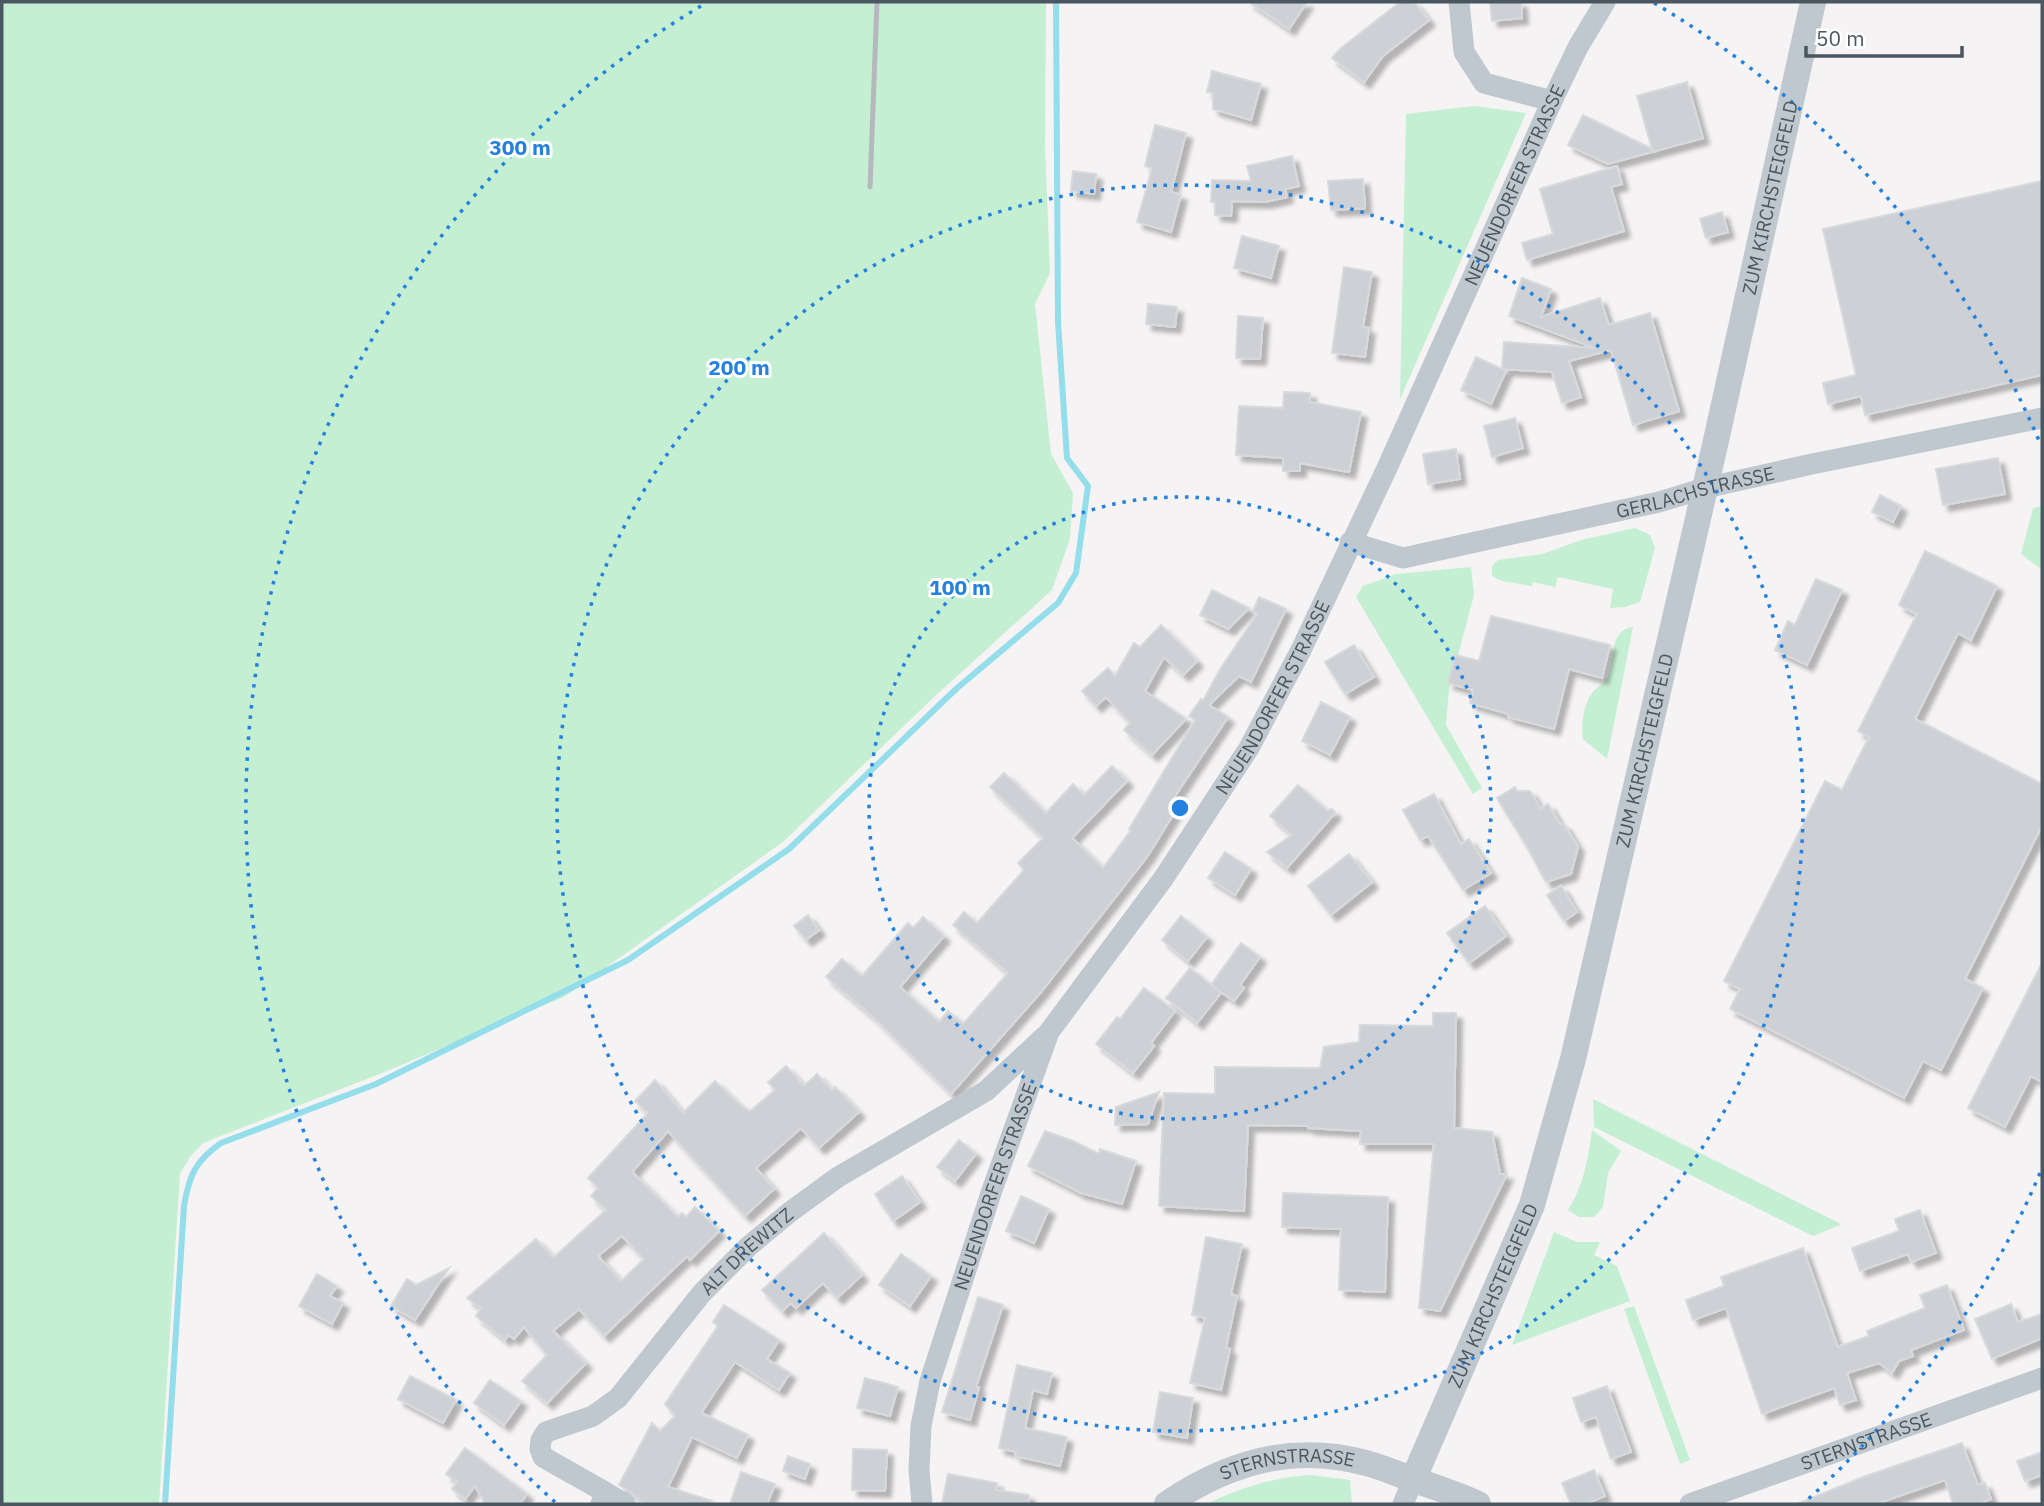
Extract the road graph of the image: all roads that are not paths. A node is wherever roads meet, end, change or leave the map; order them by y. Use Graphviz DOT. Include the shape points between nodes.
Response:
graph roads {
  1 [pos="1459,2"];
  2 [pos="1605,2"];
  3 [pos="1813,2"];
  4 [pos="1552,101"];
  5 [pos="2042,418"];
  6 [pos="1705,488"];
  7 [pos="1350,542"];
  8 [pos="1049,1032"];
  9 [pos="2042,1378"];
  10 [pos="1413,1480"];
  11 [pos="603,1498"];
  12 [pos="625,1504"];
  13 [pos="922,1504"];
  14 [pos="1167,1504"];
  15 [pos="1403,1504"];
  16 [pos="1478,1504"];
  17 [pos="1690,1504"];
  1 -- 4 [label="street" via="1464,52 1484,83"];
  2 -- 4 [label="street, NEUENDORFER STRASSE"];
  3 -- 6 [label="street, ZUM KIRCHSTEIGFELD"];
  4 -- 7 [label="street, NEUENDORFER STRASSE"];
  5 -- 6 [label="street, GERLACHSTRASSE"];
  6 -- 7 [label="street, GERLACHSTRASSE" via="1403,558"];
  6 -- 10 [label="street, ZUM KIRCHSTEIGFELD" via="1573,1059 1532,1205"];
  7 -- 8 [label="street, NEUENDORFER STRASSE" via="1301,650 1249,748 1163,879"];
  8 -- 11 [label="street, ALT DREWITZ" via="986,1091 838,1177 790,1212 702,1293 618,1398 593,1416 547,1432 541,1440 543,1458"];
  8 -- 13 [label="street, NEUENDORFER STRASSE" via="930,1381 921,1426"];
  9 -- 17 [label="street, STERNSTRASSE"];
  10 -- 14 [label="street, STERNSTRASSE" via="1365,1463 1306,1455 1266,1458 1222,1471"];
  10 -- 15 [label="street"];
  10 -- 16 [label="street, STERNSTRASSE"];
  11 -- 12 [label="street, ALT DREWITZ"];
}
